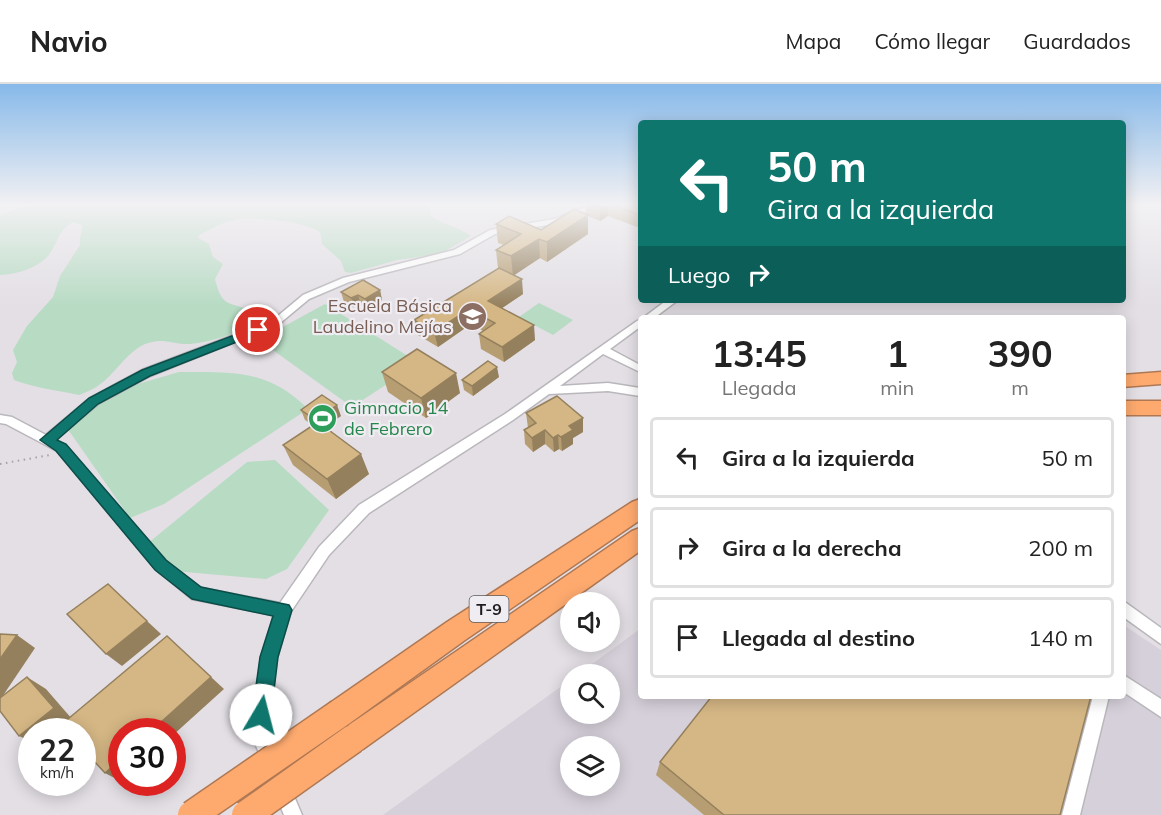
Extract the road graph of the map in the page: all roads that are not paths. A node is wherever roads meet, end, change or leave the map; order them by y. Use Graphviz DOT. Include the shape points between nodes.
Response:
graph roads {
  1 [pos="480,239"];
  2 [pos="669,303"];
  3 [pos="652,315"];
  4 [pos="638,324"];
  5 [pos="603,350"];
  6 [pos="638,368"];
  7 [pos="1161,378"];
  8 [pos="1126,381"];
  9 [pos="547,390"];
  10 [pos="1126,390"];
  11 [pos="1161,391"];
  12 [pos="638,392"];
  13 [pos="1126,408"];
  14 [pos="1161,408"];
  15 [pos="0,419"];
  16 [pos="47,440"];
  17 [pos="638,509"];
  18 [pos="638,539"];
  19 [pos="284,610"];
  20 [pos="1126,610"];
  21 [pos="1161,638"];
  22 [pos="1126,685"];
  23 [pos="1100,699"];
  24 [pos="1161,709"];
  25 [pos="346,726"];
  26 [pos="192,815"];
  27 [pos="246,815"];
  28 [pos="293,815"];
  29 [pos="1071,815"];
  1 -- 16 [label="street" via="457,252 346,280 306,297 276,322 146,373 94,401"];
  2 -- 3 [label="street"];
  4 -- 5 [label="street"];
  5 -- 6 [label="street"];
  5 -- 9 [label="street"];
  7 -- 8 [label="highway"];
  9 -- 12 [label="street" via="608,387"];
  9 -- 19 [label="street" via="364,509 324,551"];
  10 -- 11 [label="highway"];
  13 -- 14 [label="highway"];
  15 -- 16 [label="street"];
  16 -- 19 [label="street" via="64,452 161,565 198,594"];
  17 -- 25 [label="highway, T-9" via="456,631"];
  18 -- 25 [label="highway, T-9"];
  19 -- 28 [label="street" via="269,657 259,734"];
  20 -- 21 [label="street"];
  22 -- 24 [label="street"];
  23 -- 29 [label="street"];
  25 -- 26 [label="highway, T-9, bridge"];
  25 -- 27 [label="highway, T-9, bridge"];
}
